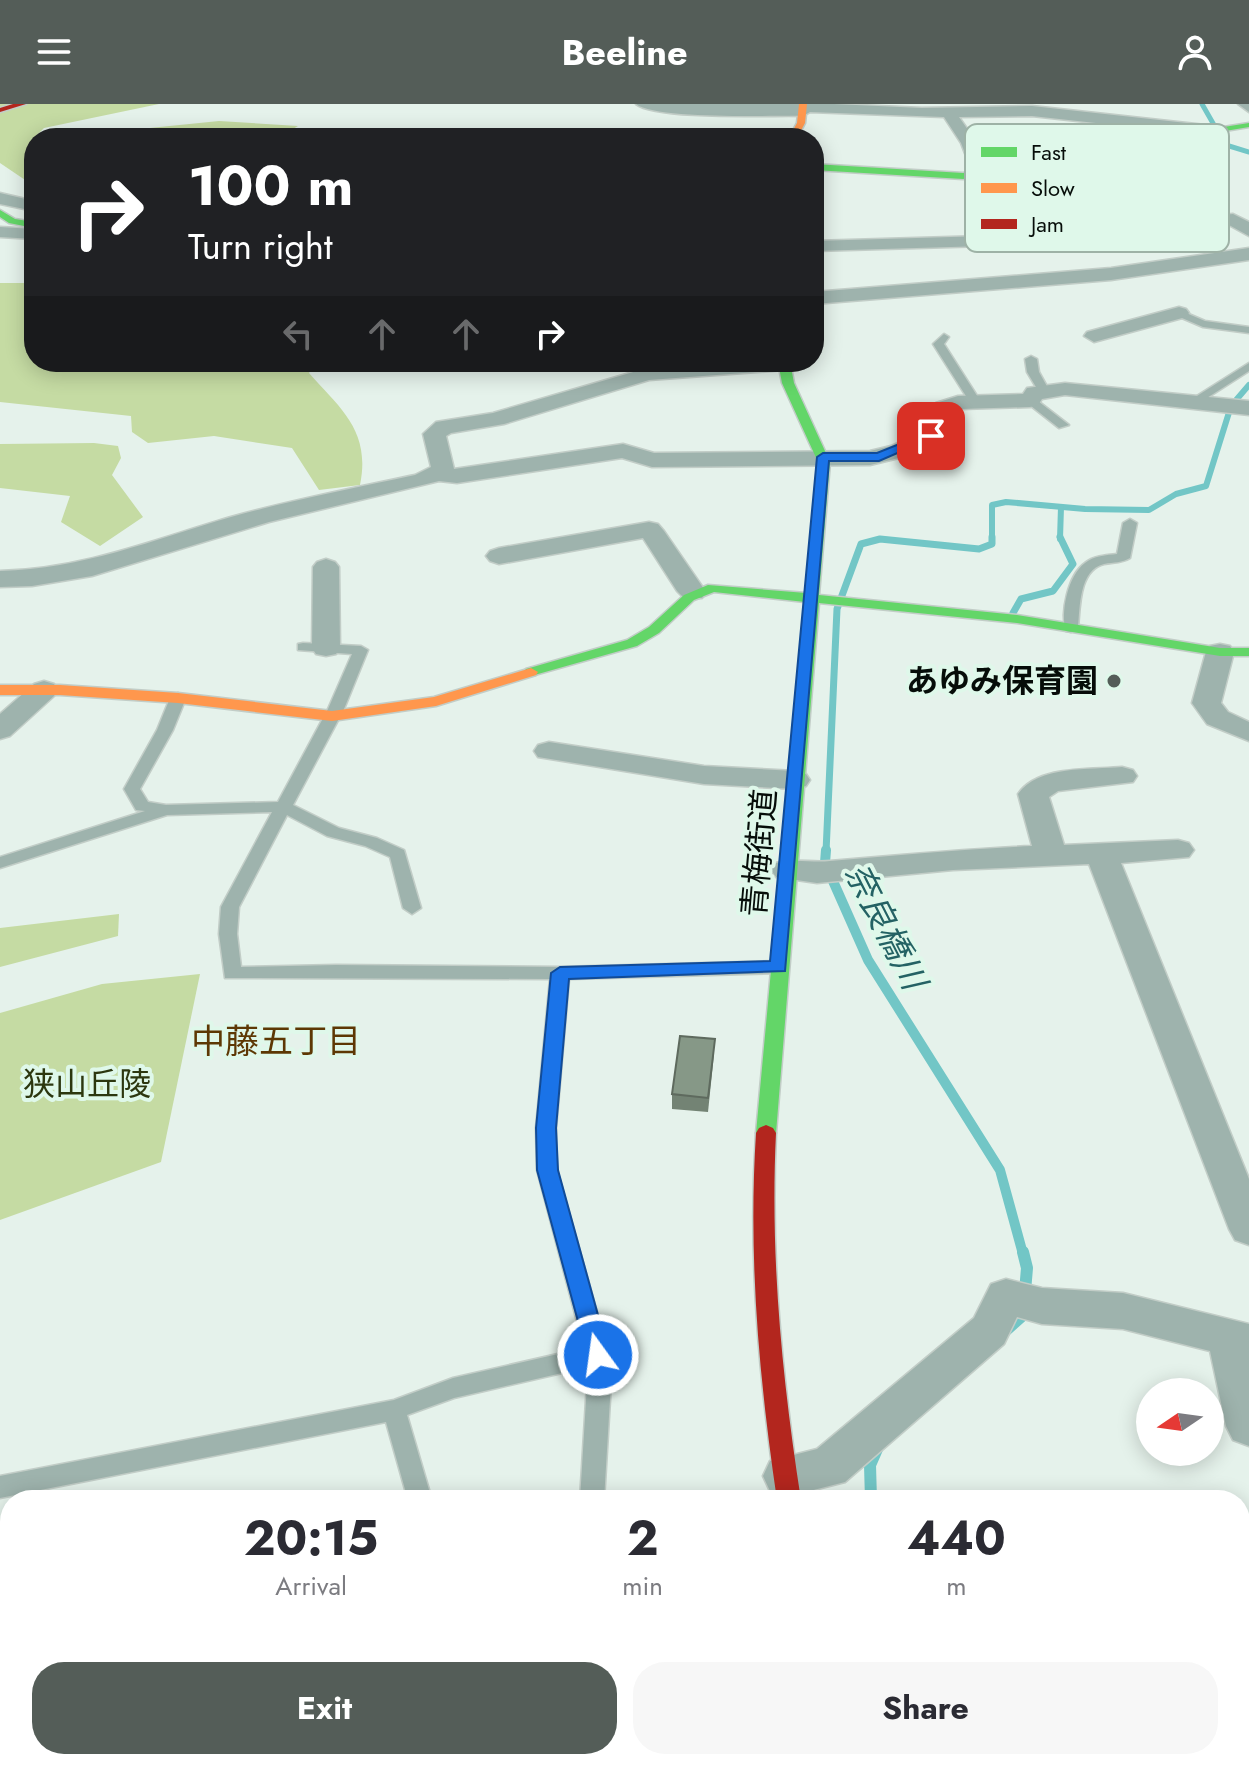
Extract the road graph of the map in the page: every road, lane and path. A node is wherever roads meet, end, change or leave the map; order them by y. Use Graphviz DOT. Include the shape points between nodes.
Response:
graph roads {
  1 [pos="22,104"];
  2 [pos="644,104"];
  3 [pos="803,107"];
  4 [pos="0,110"];
  5 [pos="948,112"];
  6 [pos="1152,124"];
  7 [pos="1249,125"];
  8 [pos="1229,127"];
  9 [pos="798,128"];
  10 [pos="965,137"];
  11 [pos="824,168"];
  12 [pos="965,175"];
  13 [pos="0,198"];
  14 [pos="24,205"];
  15 [pos="0,213"];
  16 [pos="1241,217"];
  17 [pos="24,223"];
  18 [pos="1249,231"];
  19 [pos="0,232"];
  20 [pos="24,233"];
  21 [pos="965,242"];
  22 [pos="824,246"];
  23 [pos="1249,254"];
  24 [pos="1111,274"];
  25 [pos="824,297"];
  26 [pos="1179,313"];
  27 [pos="1249,330"];
  28 [pos="1094,336"];
  29 [pos="944,337"];
  30 [pos="1031,359"];
  31 [pos="1249,366"];
  32 [pos="661,372"];
  33 [pos="786,372"];
  34 [pos="1036,395"];
  35 [pos="1195,401"];
  36 [pos="975,402"];
  37 [pos="1246,408"];
  38 [pos="1063,425"];
  39 [pos="823,457"];
  40 [pos="436,474"];
  41 [pos="1130,523"];
  42 [pos="499,556"];
  43 [pos="326,567"];
  44 [pos="0,579"];
  45 [pos="693,592"];
  46 [pos="820,598"];
  47 [pos="1071,628"];
  48 [pos="315,647"];
  49 [pos="1220,652"];
  50 [pos="1249,652"];
  51 [pos="0,690"];
  52 [pos="44,690"];
  53 [pos="178,698"];
  54 [pos="332,716"];
  55 [pos="0,730"];
  56 [pos="1249,732"];
  57 [pos="549,751"];
  58 [pos="1122,776"];
  59 [pos="795,780"];
  60 [pos="284,807"];
  61 [pos="166,810"];
  62 [pos="1178,850"];
  63 [pos="1101,853"];
  64 [pos="1051,855"];
  65 [pos="0,863"];
  66 [pos="814,872"];
  67 [pos="412,908"];
  68 [pos="779,967"];
  69 [pos="560,973"];
  70 [pos="1249,1229"];
  71 [pos="1239,1340"];
  72 [pos="598,1355"];
  73 [pos="394,1410"];
  74 [pos="1249,1426"];
  75 [pos="0,1487"];
  76 [pos="788,1488"];
  77 [pos="417,1490"];
  78 [pos="593,1490"];
  1 -- 4 [label="main road"];
  2 -- 3 [label="street" via="693,110"];
  3 -- 5 [label="street"];
  3 -- 9 [label="main road"];
  5 -- 6 [label="street" via="1032,111"];
  5 -- 10 [label="street"];
  7 -- 8 [label="main road"];
  11 -- 12 [label="main road"];
  13 -- 14 [label="street"];
  15 -- 17 [label="main road"];
  16 -- 18 [label="street"];
  19 -- 20 [label="street"];
  21 -- 22 [label="street"];
  23 -- 24 [label="street"];
  24 -- 25 [label="street"];
  24 -- 26 [label="street"];
  26 -- 27 [label="lane" via="1203,324"];
  26 -- 28 [label="street"];
  29 -- 36 [label="lane" via="938,344"];
  30 -- 34 [label="lane"];
  31 -- 35 [label="lane"];
  32 -- 40 [label="street" via="496,419 444,427 434,434 443,470"];
  33 -- 39 [label="main road, 青梅街道"];
  34 -- 35 [label="street" via="1065,389"];
  34 -- 36 [label="street"];
  34 -- 38 [label="lane"];
  35 -- 37 [label="street"];
  36 -- 39 [label="street" via="944,408 931,436 899,451 870,458"];
  39 -- 40 [label="street" via="652,460 623,451 457,476"];
  39 -- 46 [label="main road, 青梅街道"];
  40 -- 44 [label="street" via="240,522 90,571"];
  41 -- 47 [label="lane" via="1123,558 1099,561 1086,571 1075,594"];
  42 -- 45 [label="street" via="649,529"];
  43 -- 48 [label="street"];
  45 -- 46 [label="main road" via="724,588"];
  45 -- 54 [label="main road" via="677,601 657,629 636,641 436,701"];
  46 -- 47 [label="main road"];
  46 -- 59 [label="main road, 青梅街道"];
  47 -- 49 [label="main road"];
  48 -- 54 [label="lane" via="361,650"];
  49 -- 50 [label="main road"];
  49 -- 56 [label="street" via="1203,697 1206,708"];
  51 -- 52 [label="main road"];
  52 -- 53 [label="main road"];
  52 -- 55 [label="street"];
  53 -- 54 [label="main road"];
  53 -- 61 [label="lane" via="132,789 142,806"];
  54 -- 60 [label="lane"];
  57 -- 59 [label="street" via="704,775"];
  58 -- 64 [label="street" via="1050,783 1033,794"];
  59 -- 66 [label="main road, 青梅街道"];
  60 -- 61 [label="lane"];
  60 -- 67 [label="lane" via="333,832 398,854"];
  60 -- 69 [label="lane" via="230,907 232,974"];
  61 -- 65 [label="lane"];
  62 -- 63 [label="street"];
  63 -- 64 [label="street"];
  63 -- 70 [label="street"];
  64 -- 66 [label="street"];
  66 -- 68 [label="main road, 青梅街道"];
  68 -- 69 [label="lane"];
  68 -- 76 [label="main road, 青梅街道" via="762,1234 768,1346"];
  69 -- 72 [label="lane" via="547,1170"];
  71 -- 74 [label="street"];
  71 -- 76 [label="street" via="1123,1311 1006,1296 989,1331 829,1467"];
  72 -- 73 [label="lane" via="453,1388"];
  72 -- 78 [label="lane"];
  73 -- 75 [label="lane"];
  73 -- 77 [label="lane"];
}
